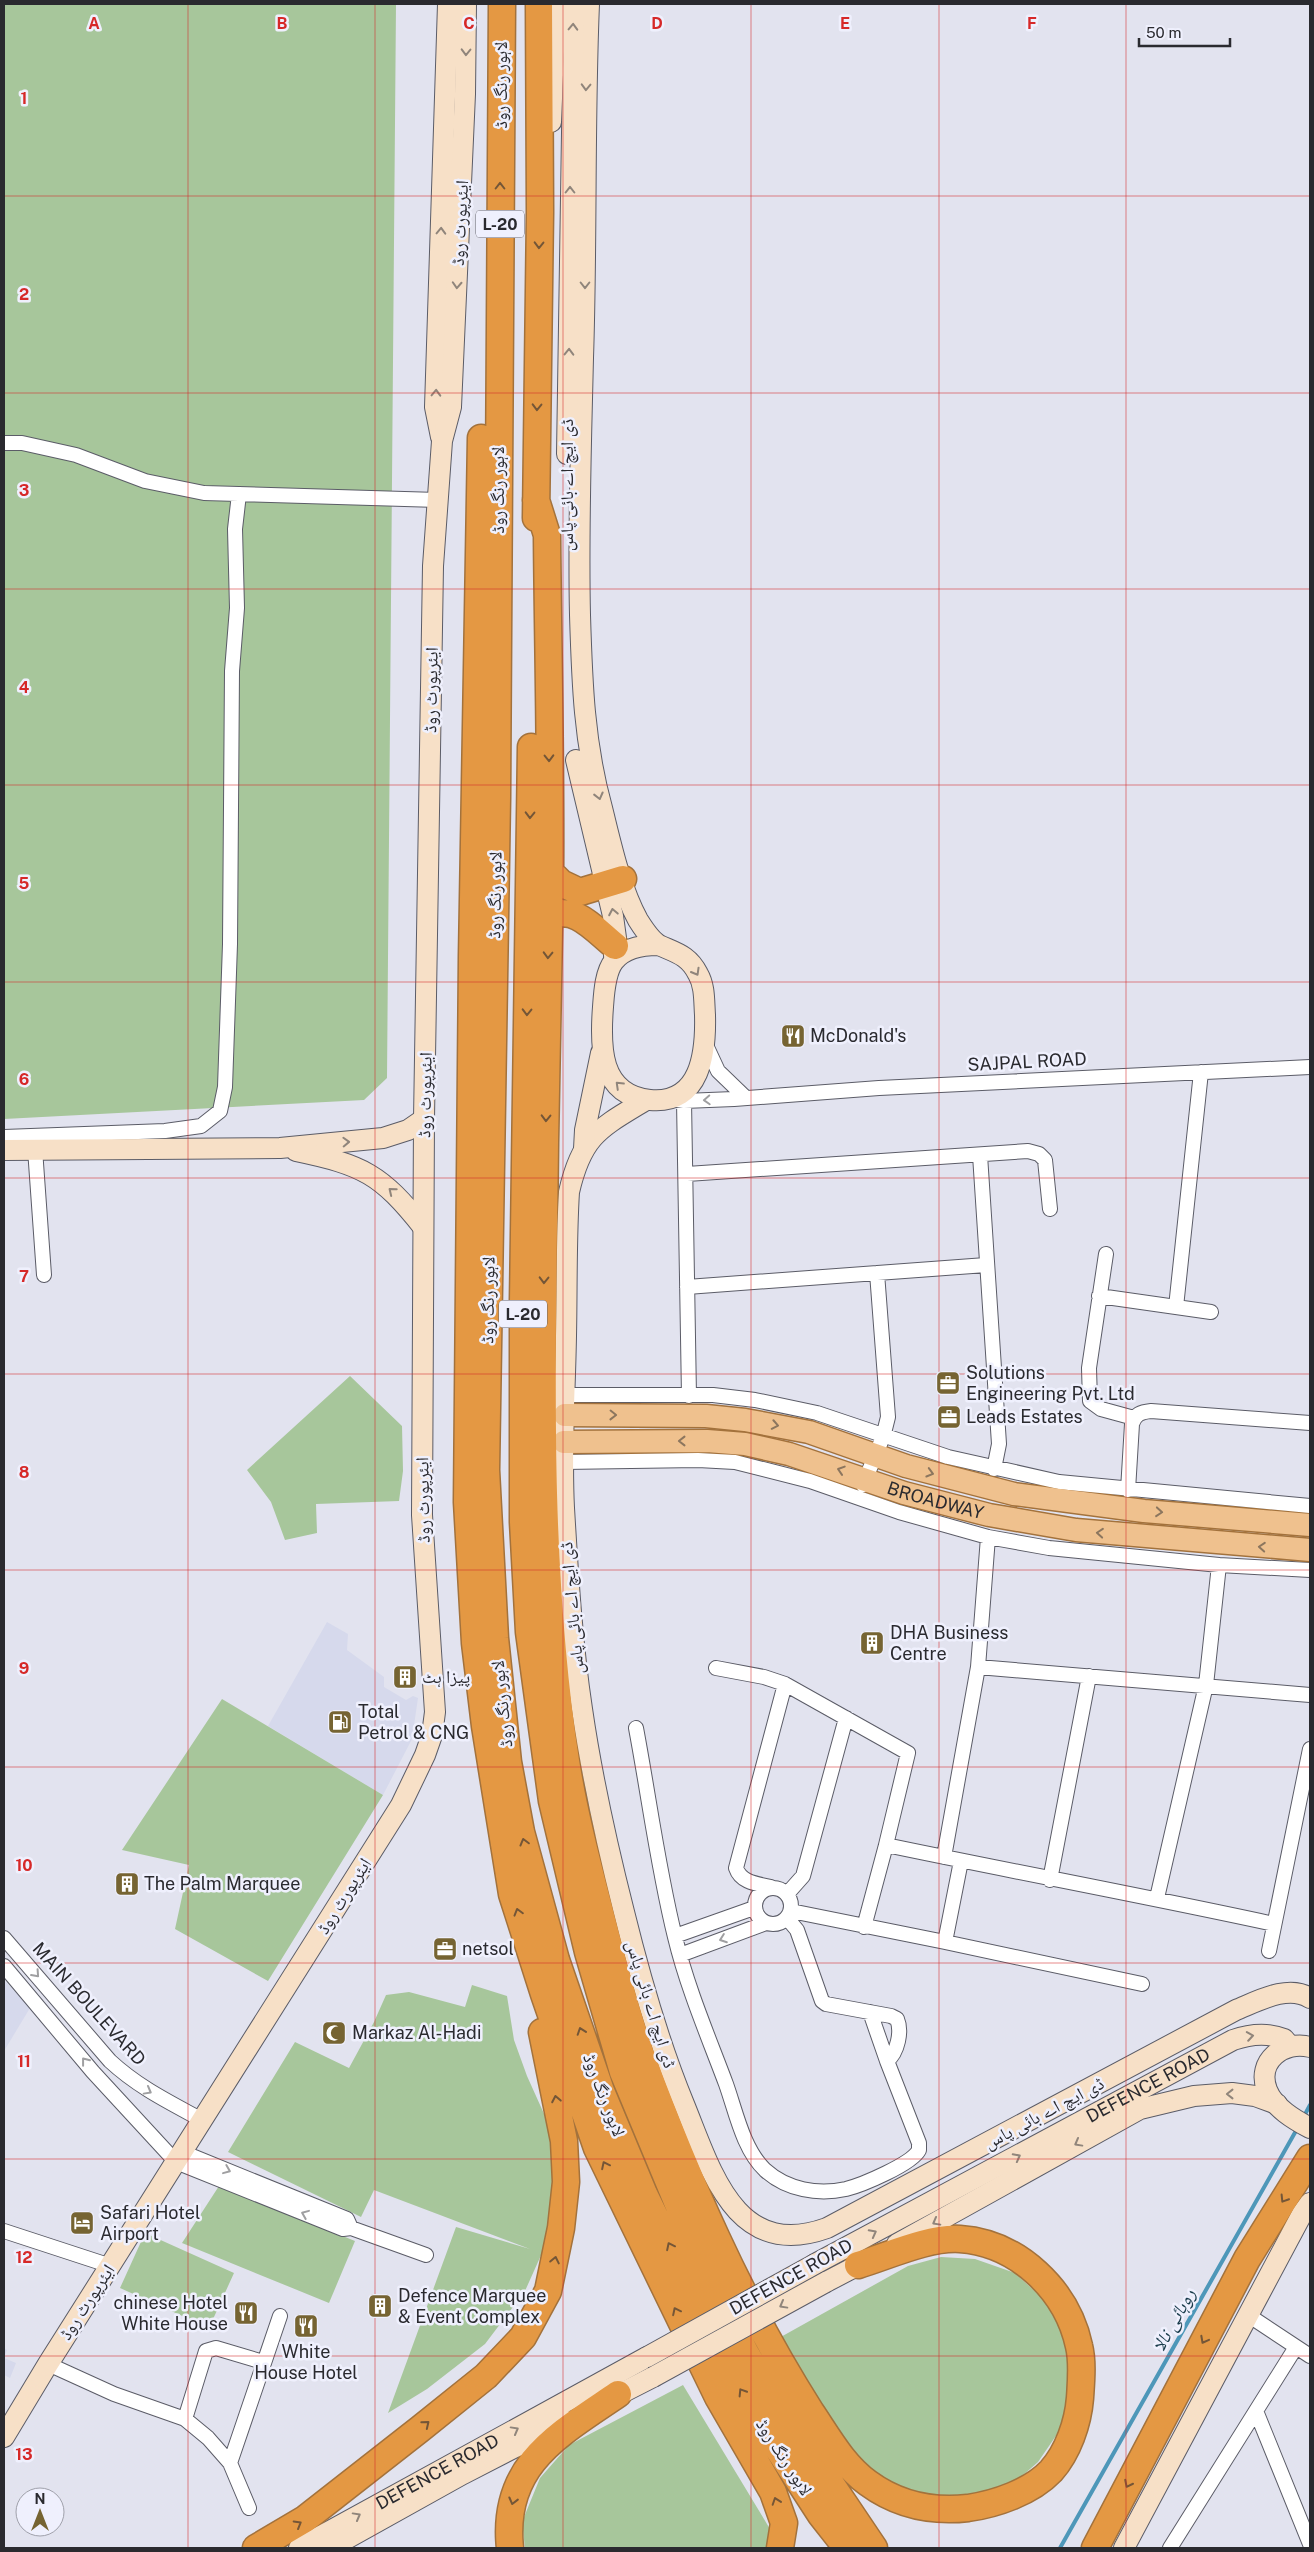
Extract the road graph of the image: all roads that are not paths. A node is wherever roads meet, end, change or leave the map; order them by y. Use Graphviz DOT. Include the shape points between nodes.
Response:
graph roads {
  1 [pos="448,4"];
  2 [pos="466,4"];
  3 [pos="502,4"];
  4 [pos="539,4"];
  5 [pos="556,4"];
  6 [pos="574,4"];
  7 [pos="589,4"];
  8 [pos="540,212"];
  9 [pos="500,252"];
  10 [pos="442,441"];
  11 [pos="4,443"];
  12 [pos="239,494"];
  13 [pos="438,500"];
  14 [pos="536,500"];
  15 [pos="550,872"];
  16 [pos="614,881"];
  17 [pos="549,917"];
  18 [pos="658,945"];
  19 [pos="615,953"];
  20 [pos="705,1042"];
  21 [pos="602,1051"];
  22 [pos="1310,1067"];
  23 [pos="1201,1072"];
  24 [pos="746,1098"];
  25 [pos="646,1100"];
  26 [pos="676,1100"];
  27 [pos="424,1119"];
  28 [pos="4,1137"];
  29 [pos="280,1148"];
  30 [pos="35,1149"];
  31 [pos="584,1149"];
  32 [pos="4,1150"];
  33 [pos="980,1155"];
  34 [pos="687,1174"];
  35 [pos="1050,1209"];
  36 [pos="423,1227"];
  37 [pos="1106,1254"];
  38 [pos="986,1265"];
  39 [pos="877,1273"];
  40 [pos="44,1275"];
  41 [pos="687,1287"];
  42 [pos="1099,1296"];
  43 [pos="1176,1307"];
  44 [pos="1211,1312"];
  45 [pos="689,1396"];
  46 [pos="564,1405"];
  47 [pos="1134,1418"];
  48 [pos="1310,1423"];
  49 [pos="879,1446"];
  50 [pos="564,1452"];
  51 [pos="994,1469"];
  52 [pos="862,1488"];
  53 [pos="1128,1490"];
  54 [pos="1310,1506"];
  55 [pos="1310,1525"];
  56 [pos="988,1537"];
  57 [pos="1310,1550"];
  58 [pos="1219,1565"];
  59 [pos="1310,1570"];
  60 [pos="978,1667"];
  61 [pos="716,1668"];
  62 [pos="1089,1676"];
  63 [pos="785,1684"];
  64 [pos="1206,1685"];
  65 [pos="1310,1695"];
  66 [pos="846,1718"];
  67 [pos="636,1728"];
  68 [pos="1310,1749"];
  69 [pos="1308,1772"];
  70 [pos="886,1845"];
  71 [pos="944,1857"];
  72 [pos="961,1861"];
  73 [pos="1050,1880"];
  74 [pos="771,1887"];
  75 [pos="787,1894"];
  76 [pos="1157,1898"];
  77 [pos="754,1908"];
  78 [pos="789,1915"];
  79 [pos="766,1923"];
  80 [pos="1274,1924"];
  81 [pos="864,1927"];
  82 [pos="675,1936"];
  83 [pos="4,1938"];
  84 [pos="526,1940"];
  85 [pos="945,1942"];
  86 [pos="1269,1952"];
  87 [pos="680,1955"];
  88 [pos="4,1966"];
  89 [pos="1142,1984"];
  90 [pos="1307,1994"];
  91 [pos="870,2012"];
  92 [pos="1304,2044"];
  93 [pos="887,2061"];
  94 [pos="1277,2104"];
  95 [pos="202,2120"];
  96 [pos="1310,2128"];
  97 [pos="179,2157"];
  98 [pos="1310,2158"];
  99 [pos="1310,2203"];
  100 [pos="4,2231"];
  101 [pos="426,2255"];
  102 [pos="858,2265"];
  103 [pos="111,2266"];
  104 [pos="1248,2315"];
  105 [pos="280,2316"];
  106 [pos="1296,2347"];
  107 [pos="1310,2356"];
  108 [pos="263,2362"];
  109 [pos="48,2364"];
  110 [pos="618,2394"];
  111 [pos="1256,2411"];
  112 [pos="185,2419"];
  113 [pos="4,2437"];
  114 [pos="230,2463"];
  115 [pos="249,2508"];
  116 [pos="1310,2544"];
  117 [pos="256,2548"];
  118 [pos="299,2548"];
  119 [pos="330,2548"];
  120 [pos="510,2548"];
  121 [pos="780,2548"];
  122 [pos="846,2548"];
  123 [pos="874,2548"];
  124 [pos="1095,2548"];
  125 [pos="1124,2548"];
  126 [pos="1170,2548"];
  10 -- 1 [label="main road, ایئرپورٹ روڈ, one-way" via="435,407"];
  2 -- 10 [label="main road, ایئرپورٹ روڈ, one-way" via="452,407"];
  9 -- 3 [label="highway, لاہور رنگ روڈ / L-20, one-way"];
  4 -- 8 [label="highway, لاہور رنگ روڈ / L-20"];
  5 -- 8 [label="main road" via="549,180"];
  16 -- 6 [label="main road, ڈی ایچ اے بائی پاس, one-way" via="585,799 573,742 568,646 567,438"];
  7 -- 16 [label="main road, one-way" via="579,512 583,714"];
  8 -- 14 [label="highway, لاہور رنگ روڈ / L-20, one-way"];
  84 -- 9 [label="highway, one-way" via="512,1894 485,1726 475,1643 467,1502 478,504 486,328"];
  122 -- 9 [label="highway, لاہور رنگ روڈ / L-20, one-way" via="738,2387 644,2194 601,2091 556,1960 521,1832 508,1762 494,1629 486,1470 497,798"];
  10 -- 13 [label="main road, ایئرپورٹ روڈ"];
  11 -- 12 [label="street" via="22,443 76,455 144,481 204,493"];
  12 -- 13 [label="street"];
  12 -- 28 [label="street" via="237,608 232,671 226,1070 220,1111 201,1126 165,1132"];
  13 -- 27 [label="main road, ایئرپورٹ روڈ" via="433,566"];
  14 -- 15 [label="highway, one-way" via="547,535"];
  14 -- 123 [label="highway, لاہور رنگ روڈ / L-20, one-way" via="525,1122 523,1522 529,1632 552,1801 588,1952 623,2072 701,2262 746,2354"];
  15 -- 16 [label="highway" via="560,883 580,892"];
  15 -- 17 [label="highway"];
  16 -- 18 [label="main road"];
  19 -- 16 [label="main road, ڈی ایچ اے بائی پاس, one-way"];
  17 -- 19 [label="highway" via="560,912 571,913"];
  17 -- 102 [label="highway, one-way" via="542,1388 552,1637 566,1762 580,1832 631,2026 670,2133 716,2237 785,2372 839,2456 864,2481 888,2496 916,2506 949,2510 986,2506 1021,2492 1050,2472 1068,2444 1079,2413 1081,2386 1080,2349 1070,2319 1051,2287 1028,2264 997,2248 964,2239 932,2241"];
  18 -- 19 [label="main road"];
  18 -- 20 [label="main road, one-way" via="677,951 698,973 704,997"];
  19 -- 21 [label="main road" via="603,1000"];
  20 -- 24 [label="street" via="718,1071"];
  20 -- 26 [label="main road" via="702,1065"];
  25 -- 21 [label="main road, one-way" via="628,1093 615,1082 606,1069"];
  21 -- 31 [label="main road"];
  22 -- 23 [label="street, SAJPAL ROAD"];
  23 -- 24 [label="street, SAJPAL ROAD"];
  23 -- 43 [label="street"];
  24 -- 26 [label="street, SAJPAL ROAD, one-way"];
  25 -- 26 [label="main road"];
  25 -- 31 [label="main road" via="603,1126"];
  26 -- 34 [label="street"];
  29 -- 27 [label="main road, one-way" via="383,1138 408,1130"];
  27 -- 36 [label="main road, ایئرپورٹ روڈ"];
  29 -- 30 [label="main road"];
  36 -- 29 [label="main road, one-way" via="397,1195 361,1169 336,1159"];
  30 -- 32 [label="main road"];
  30 -- 40 [label="street"];
  31 -- 46 [label="main road, ڈی ایچ اے بائی پاس" via="569,1192"];
  33 -- 34 [label="street"];
  33 -- 35 [label="street" via="1028,1151 1038,1154 1045,1160 1047,1168"];
  33 -- 38 [label="street"];
  34 -- 41 [label="street"];
  36 -- 95 [label="main road, ایئرپورٹ روڈ" via="422,1515 436,1694 432,1735 401,1805"];
  37 -- 42 [label="street"];
  38 -- 39 [label="street"];
  38 -- 51 [label="street" via="999,1444"];
  39 -- 41 [label="street"];
  39 -- 49 [label="street" via="888,1417"];
  41 -- 45 [label="street"];
  42 -- 43 [label="street"];
  42 -- 47 [label="street" via="1089,1368 1090,1401 1101,1409"];
  43 -- 44 [label="street"];
  45 -- 46 [label="street"];
  45 -- 49 [label="street" via="713,1395 780,1404 817,1413"];
  46 -- 49 [label="main road, BROADWAY, one-way" via="740,1419"];
  46 -- 50 [label="main road, ڈی ایچ اے بائی پاس"];
  47 -- 48 [label="street" via="1141,1412 1151,1411"];
  47 -- 53 [label="street"];
  49 -- 51 [label="street" via="934,1453"];
  49 -- 52 [label="street"];
  49 -- 55 [label="main road, BROADWAY, one-way" via="906,1466 986,1488 1070,1503"];
  50 -- 52 [label="main road, BROADWAY" via="707,1441 745,1444 789,1454"];
  50 -- 90 [label="main road, ڈی ایچ اے بائی پاس" via="564,1506 576,1664 594,1782 611,1861 642,1983 668,2066 721,2190 734,2209 752,2224 795,2236 827,2228 1236,2010 1272,1996"];
  51 -- 53 [label="street" via="1059,1482"];
  52 -- 56 [label="street" via="899,1512"];
  57 -- 52 [label="main road, BROADWAY, one-way" via="1043,1525 961,1509 904,1493"];
  53 -- 54 [label="street"];
  56 -- 58 [label="street" via="1049,1548"];
  56 -- 60 [label="street"];
  58 -- 59 [label="street"];
  58 -- 64 [label="street"];
  60 -- 62 [label="street"];
  60 -- 71 [label="street"];
  61 -- 63 [label="street"];
  62 -- 64 [label="street"];
  62 -- 73 [label="street"];
  63 -- 66 [label="street"];
  63 -- 74 [label="street" via="736,1868 738,1875 745,1880"];
  64 -- 65 [label="street"];
  64 -- 76 [label="street"];
  66 -- 70 [label="street" via="908,1753"];
  66 -- 75 [label="street" via="803,1876"];
  67 -- 82 [label="street"];
  68 -- 69 [label="street"];
  69 -- 80 [label="street"];
  70 -- 71 [label="street"];
  70 -- 81 [label="street"];
  71 -- 72 [label="street"];
  72 -- 73 [label="street"];
  72 -- 85 [label="street"];
  73 -- 76 [label="street"];
  74 -- 75 [label="street"];
  74 -- 77 [label="street" via="762,1891"];
  75 -- 78 [label="street" via="791,1902"];
  76 -- 80 [label="street"];
  77 -- 79 [label="street" via="756,1915"];
  77 -- 82 [label="street"];
  78 -- 79 [label="street" via="774,1925"];
  78 -- 81 [label="street"];
  78 -- 91 [label="street" via="822,2001"];
  79 -- 87 [label="street, one-way"];
  80 -- 86 [label="street"];
  81 -- 85 [label="street"];
  82 -- 87 [label="street"];
  83 -- 95 [label="street, MAIN BOULEVARD, one-way" via="127,2077"];
  117 -- 84 [label="highway, one-way" via="305,2519 486,2376 523,2337 548,2291 561,2228 566,2182 564,2140"];
  121 -- 84 [label="highway, one-way" via="784,2523 773,2492 718,2397 597,2148"];
  85 -- 89 [label="street"];
  87 -- 93 [label="street" via="747,2144 764,2169 774,2177 809,2191 837,2191 880,2176 917,2154 918,2142"];
  97 -- 88 [label="street, one-way" via="93,2072"];
  91 -- 93 [label="street"];
  91 -- 93 [label="street" via="891,2016 900,2025 896,2050"];
  92 -- 94 [label="main road" via="1274,2054 1267,2064 1267,2090"];
  118 -- 92 [label="main road, DEFENCE ROAD, one-way, bridge" via="814,2264 1233,2040 1262,2034"];
  94 -- 96 [label="main road"];
  94 -- 102 [label="main road, DEFENCE ROAD, one-way" via="1232,2093 1194,2096 1140,2109"];
  95 -- 97 [label="main road, ایئرپورٹ روڈ"];
  97 -- 101 [label="street" via="347,2219 351,2228"];
  97 -- 103 [label="main road, ایئرپورٹ روڈ"];
  98 -- 124 [label="highway, one-way" via="1246,2260"];
  99 -- 104 [label="main road"];
  100 -- 103 [label="street"];
  102 -- 110 [label="main road, DEFENCE ROAD, one-way, bridge"];
  103 -- 109 [label="main road, ایئرپورٹ روڈ"];
  104 -- 106 [label="street"];
  104 -- 125 [label="main road"];
  105 -- 108 [label="street"];
  106 -- 107 [label="street"];
  106 -- 111 [label="street"];
  108 -- 112 [label="street" via="210,2348 206,2351"];
  108 -- 114 [label="street"];
  109 -- 112 [label="street" via="114,2394"];
  109 -- 113 [label="main road, ایئرپورٹ روڈ"];
  110 -- 119 [label="main road, DEFENCE ROAD" via="463,2474"];
  110 -- 120 [label="highway, one-way" via="551,2442 527,2466 513,2499 508,2531"];
  111 -- 116 [label="street"];
  111 -- 126 [label="street"];
  112 -- 114 [label="street"];
  114 -- 115 [label="street"];
}
